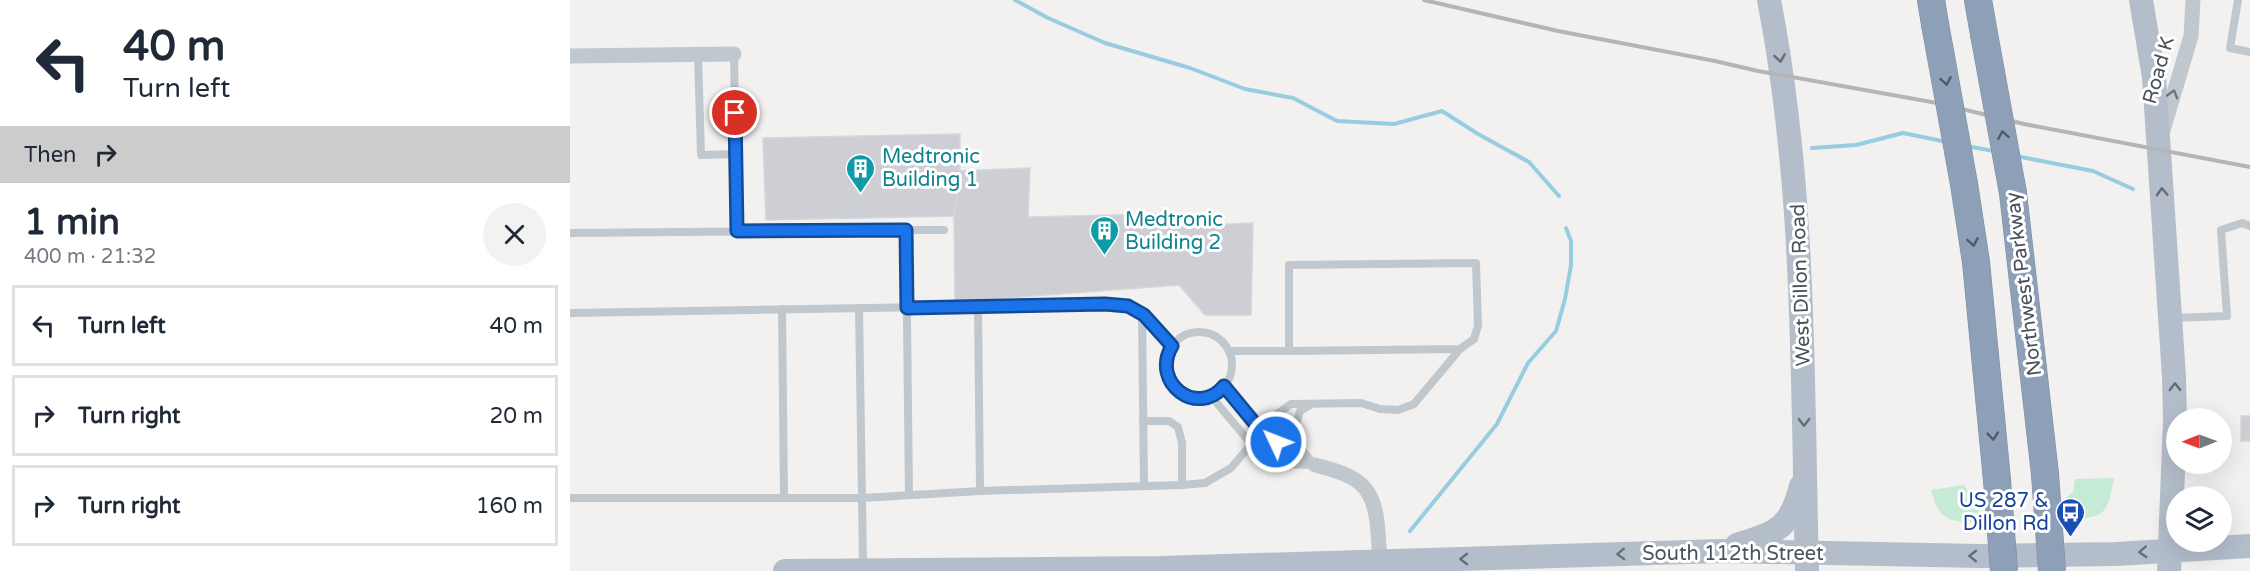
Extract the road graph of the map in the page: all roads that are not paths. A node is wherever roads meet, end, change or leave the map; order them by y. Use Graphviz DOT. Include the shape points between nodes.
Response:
graph roads {
  1 [pos="1769,0"];
  2 [pos="1978,0"];
  3 [pos="2141,0"];
  4 [pos="2193,0"];
  5 [pos="2238,0"];
  6 [pos="1933,12"];
  7 [pos="2250,52"];
  8 [pos="734,54"];
  9 [pos="698,55"];
  10 [pos="570,56"];
  11 [pos="2158,150"];
  12 [pos="736,154"];
  13 [pos="2250,226"];
  14 [pos="906,230"];
  15 [pos="944,230"];
  16 [pos="737,231"];
  17 [pos="570,233"];
  18 [pos="978,306"];
  19 [pos="859,308"];
  20 [pos="907,308"];
  21 [pos="782,309"];
  22 [pos="570,313"];
  23 [pos="1142,313"];
  24 [pos="2170,318"];
  25 [pos="1172,346"];
  26 [pos="1460,349"];
  27 [pos="1229,351"];
  28 [pos="1289,351"];
  29 [pos="1224,386"];
  30 [pos="1211,396"];
  31 [pos="1314,404"];
  32 [pos="1143,421"];
  33 [pos="1262,432"];
  34 [pos="1252,445"];
  35 [pos="1315,465"];
  36 [pos="1805,466"];
  37 [pos="1182,485"];
  38 [pos="1144,486"];
  39 [pos="2175,486"];
  40 [pos="981,491"];
  41 [pos="909,495"];
  42 [pos="570,498"];
  43 [pos="784,498"];
  44 [pos="862,498"];
  45 [pos="2232,539"];
  46 [pos="2250,545"];
  47 [pos="1721,551"];
  48 [pos="2169,561"];
  49 [pos="1807,562"];
  50 [pos="1379,566"];
  51 [pos="863,570"];
  52 [pos="948,570"];
  53 [pos="785,571"];
  54 [pos="2004,571"];
  55 [pos="2052,571"];
  1 -- 36 [label="main road, West Dillon Road, one-way" via="1797,202"];
  55 -- 2 [label="highway, Northwest Parkway, one-way, bridge" via="2013,193"];
  3 -- 11 [label="main road" via="2154,77"];
  11 -- 4 [label="street, Road K, one-way" via="2190,36"];
  5 -- 7 [label="lane" via="2230,48"];
  6 -- 54 [label="highway, one-way, bridge" via="1976,262"];
  8 -- 9 [label="street"];
  8 -- 12 [label="lane"];
  9 -- 10 [label="street"];
  9 -- 12 [label="lane" via="701,155"];
  24 -- 11 [label="main road, one-way"];
  12 -- 16 [label="lane"];
  13 -- 24 [label="lane" via="2242,223 2221,230 2227,316"];
  14 -- 15 [label="lane"];
  14 -- 16 [label="lane"];
  14 -- 20 [label="lane"];
  16 -- 17 [label="lane"];
  18 -- 20 [label="lane"];
  18 -- 23 [label="lane" via="1105,304 1128,306"];
  18 -- 40 [label="lane"];
  19 -- 20 [label="lane"];
  19 -- 21 [label="lane"];
  19 -- 44 [label="lane"];
  20 -- 41 [label="lane"];
  21 -- 22 [label="lane"];
  21 -- 43 [label="lane"];
  23 -- 25 [label="lane"];
  23 -- 32 [label="lane"];
  39 -- 24 [label="main road, one-way"];
  25 -- 27 [label="lane" via="1182,336 1203,332 1214,335"];
  25 -- 30 [label="lane" via="1166,364 1172,384 1189,397"];
  26 -- 28 [label="lane"];
  26 -- 28 [label="lane" via="1474,339 1478,326 1476,263 1288,265"];
  26 -- 31 [label="lane" via="1414,404 1398,410 1361,403"];
  27 -- 28 [label="lane"];
  27 -- 29 [label="lane" via="1231,372"];
  29 -- 30 [label="lane"];
  29 -- 33 [label="lane"];
  30 -- 34 [label="lane"];
  31 -- 33 [label="lane" via="1291,404"];
  31 -- 35 [label="lane" via="1300,411 1295,425 1298,446"];
  32 -- 37 [label="lane" via="1169,421 1178,427"];
  32 -- 38 [label="lane"];
  33 -- 34 [label="lane"];
  33 -- 35 [label="lane"];
  34 -- 35 [label="lane" via="1276,464"];
  34 -- 37 [label="lane" via="1231,468 1214,478"];
  35 -- 50 [label="street" via="1352,477 1370,493 1377,515"];
  36 -- 47 [label="main road" via="1789,519 1776,531"];
  36 -- 49 [label="main road, West Dillon Road"];
  37 -- 38 [label="lane"];
  38 -- 40 [label="lane"];
  40 -- 41 [label="lane"];
  41 -- 44 [label="lane"];
  42 -- 43 [label="lane"];
  43 -- 44 [label="lane"];
  44 -- 51 [label="lane"];
  45 -- 46 [label="main road"];
  46 -- 48 [label="main road, South 112th Street"];
  47 -- 49 [label="main road, South 112th Street"];
  47 -- 50 [label="main road, South 112th Street, one-way"];
  48 -- 49 [label="main road, South 112th Street, one-way" via="2116,554"];
  50 -- 52 [label="main road, South 112th Street"];
  51 -- 52 [label="main road, South 112th Street"];
  51 -- 53 [label="main road, South 112th Street"];
}
